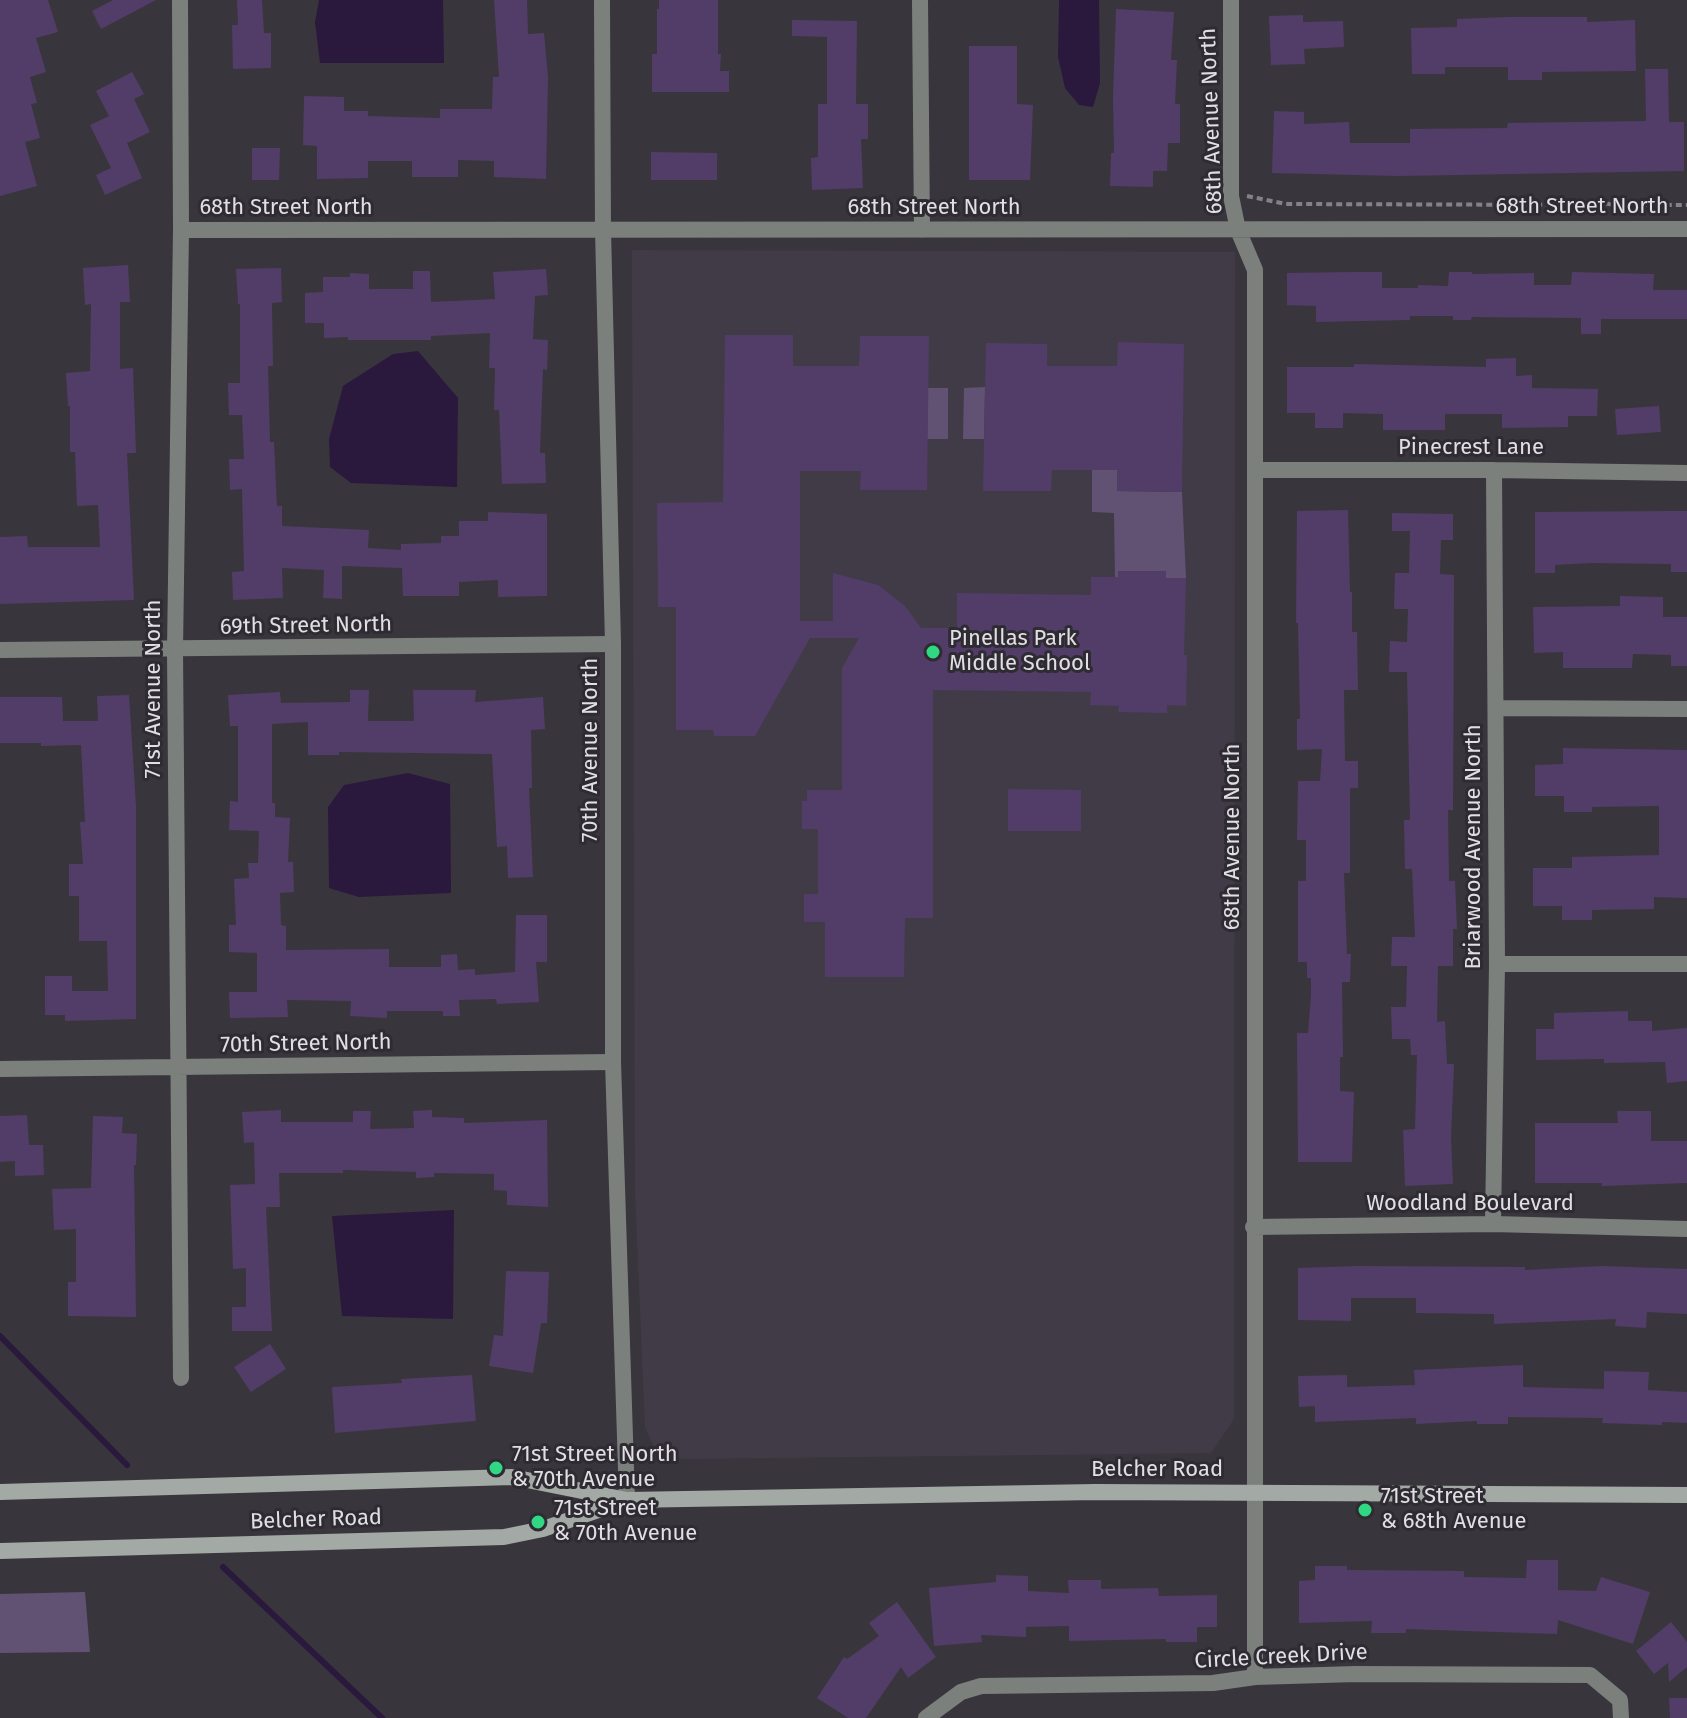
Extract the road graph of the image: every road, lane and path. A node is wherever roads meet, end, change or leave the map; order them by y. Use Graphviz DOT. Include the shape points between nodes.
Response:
graph roads {
  1 [pos="180,0"];
  2 [pos="602,0"];
  3 [pos="920,0"];
  4 [pos="1231,0"];
  5 [pos="1245,196"];
  6 [pos="1266,201"];
  7 [pos="1687,205"];
  8 [pos="1268,211"];
  9 [pos="1687,229"];
  10 [pos="181,230"];
  11 [pos="603,230"];
  12 [pos="922,230"];
  13 [pos="1238,230"];
  14 [pos="1255,470"];
  15 [pos="1494,470"];
  16 [pos="1687,473"];
  17 [pos="613,644"];
  18 [pos="0,650"];
  19 [pos="175,650"];
  20 [pos="1496,708"];
  21 [pos="1687,709"];
  22 [pos="1497,964"];
  23 [pos="1687,964"];
  24 [pos="613,1062"];
  25 [pos="178,1068"];
  26 [pos="0,1069"];
  27 [pos="1493,1224"];
  28 [pos="1253,1227"];
  29 [pos="1687,1229"];
  30 [pos="181,1378"];
  31 [pos="0,1492"];
  32 [pos="1254,1493"];
  33 [pos="1687,1495"];
  34 [pos="627,1500"];
  35 [pos="0,1551"];
  36 [pos="1255,1677"];
  37 [pos="926,1718"];
  38 [pos="1621,1718"];
  1 -- 10 [label="street, 71st Avenue North"];
  2 -- 11 [label="street, 70th Avenue North"];
  3 -- 12 [label="street"];
  4 -- 13 [label="street, 68th Avenue North" via="1231,196"];
  5 -- 6 [label="path"];
  6 -- 7 [label="path"];
  6 -- 8 [label="path"];
  9 -- 13 [label="street, 68th Street North"];
  10 -- 11 [label="street, 68th Street North"];
  10 -- 19 [label="street, 71st Avenue North"];
  11 -- 12 [label="street, 68th Street North"];
  11 -- 17 [label="street, 70th Avenue North"];
  12 -- 13 [label="street, 68th Street North"];
  13 -- 14 [label="street, 68th Avenue North" via="1255,270"];
  14 -- 15 [label="street, Pinecrest Lane"];
  14 -- 28 [label="street, 68th Avenue North"];
  15 -- 16 [label="street, Pinecrest Lane"];
  15 -- 20 [label="street, Briarwood Avenue North"];
  17 -- 19 [label="street, 69th Street North"];
  17 -- 24 [label="street, 70th Avenue North"];
  18 -- 19 [label="street, 69th Street North"];
  19 -- 25 [label="street, 71st Avenue North"];
  20 -- 21 [label="street"];
  20 -- 22 [label="street, Briarwood Avenue North"];
  22 -- 23 [label="street"];
  22 -- 27 [label="street, Briarwood Avenue North"];
  24 -- 25 [label="street, 70th Street North"];
  24 -- 34 [label="street, 70th Avenue North"];
  25 -- 26 [label="street, 70th Street North"];
  25 -- 30 [label="street, 71st Avenue North"];
  27 -- 28 [label="street, Woodland Boulevard"];
  27 -- 29 [label="street, Woodland Boulevard"];
  28 -- 32 [label="street, 68th Avenue North"];
  31 -- 34 [label="main road, Belcher Road" via="512,1477"];
  32 -- 33 [label="main road, Belcher Road"];
  32 -- 34 [label="main road, Belcher Road"];
  32 -- 36 [label="street, 68th Avenue North"];
  34 -- 35 [label="main road, Belcher Road" via="504,1537"];
  36 -- 37 [label="street, Circle Creek Drive" via="1213,1683 981,1686 961,1692"];
  36 -- 38 [label="street, Circle Creek Drive" via="1590,1675 1620,1700"];
}
